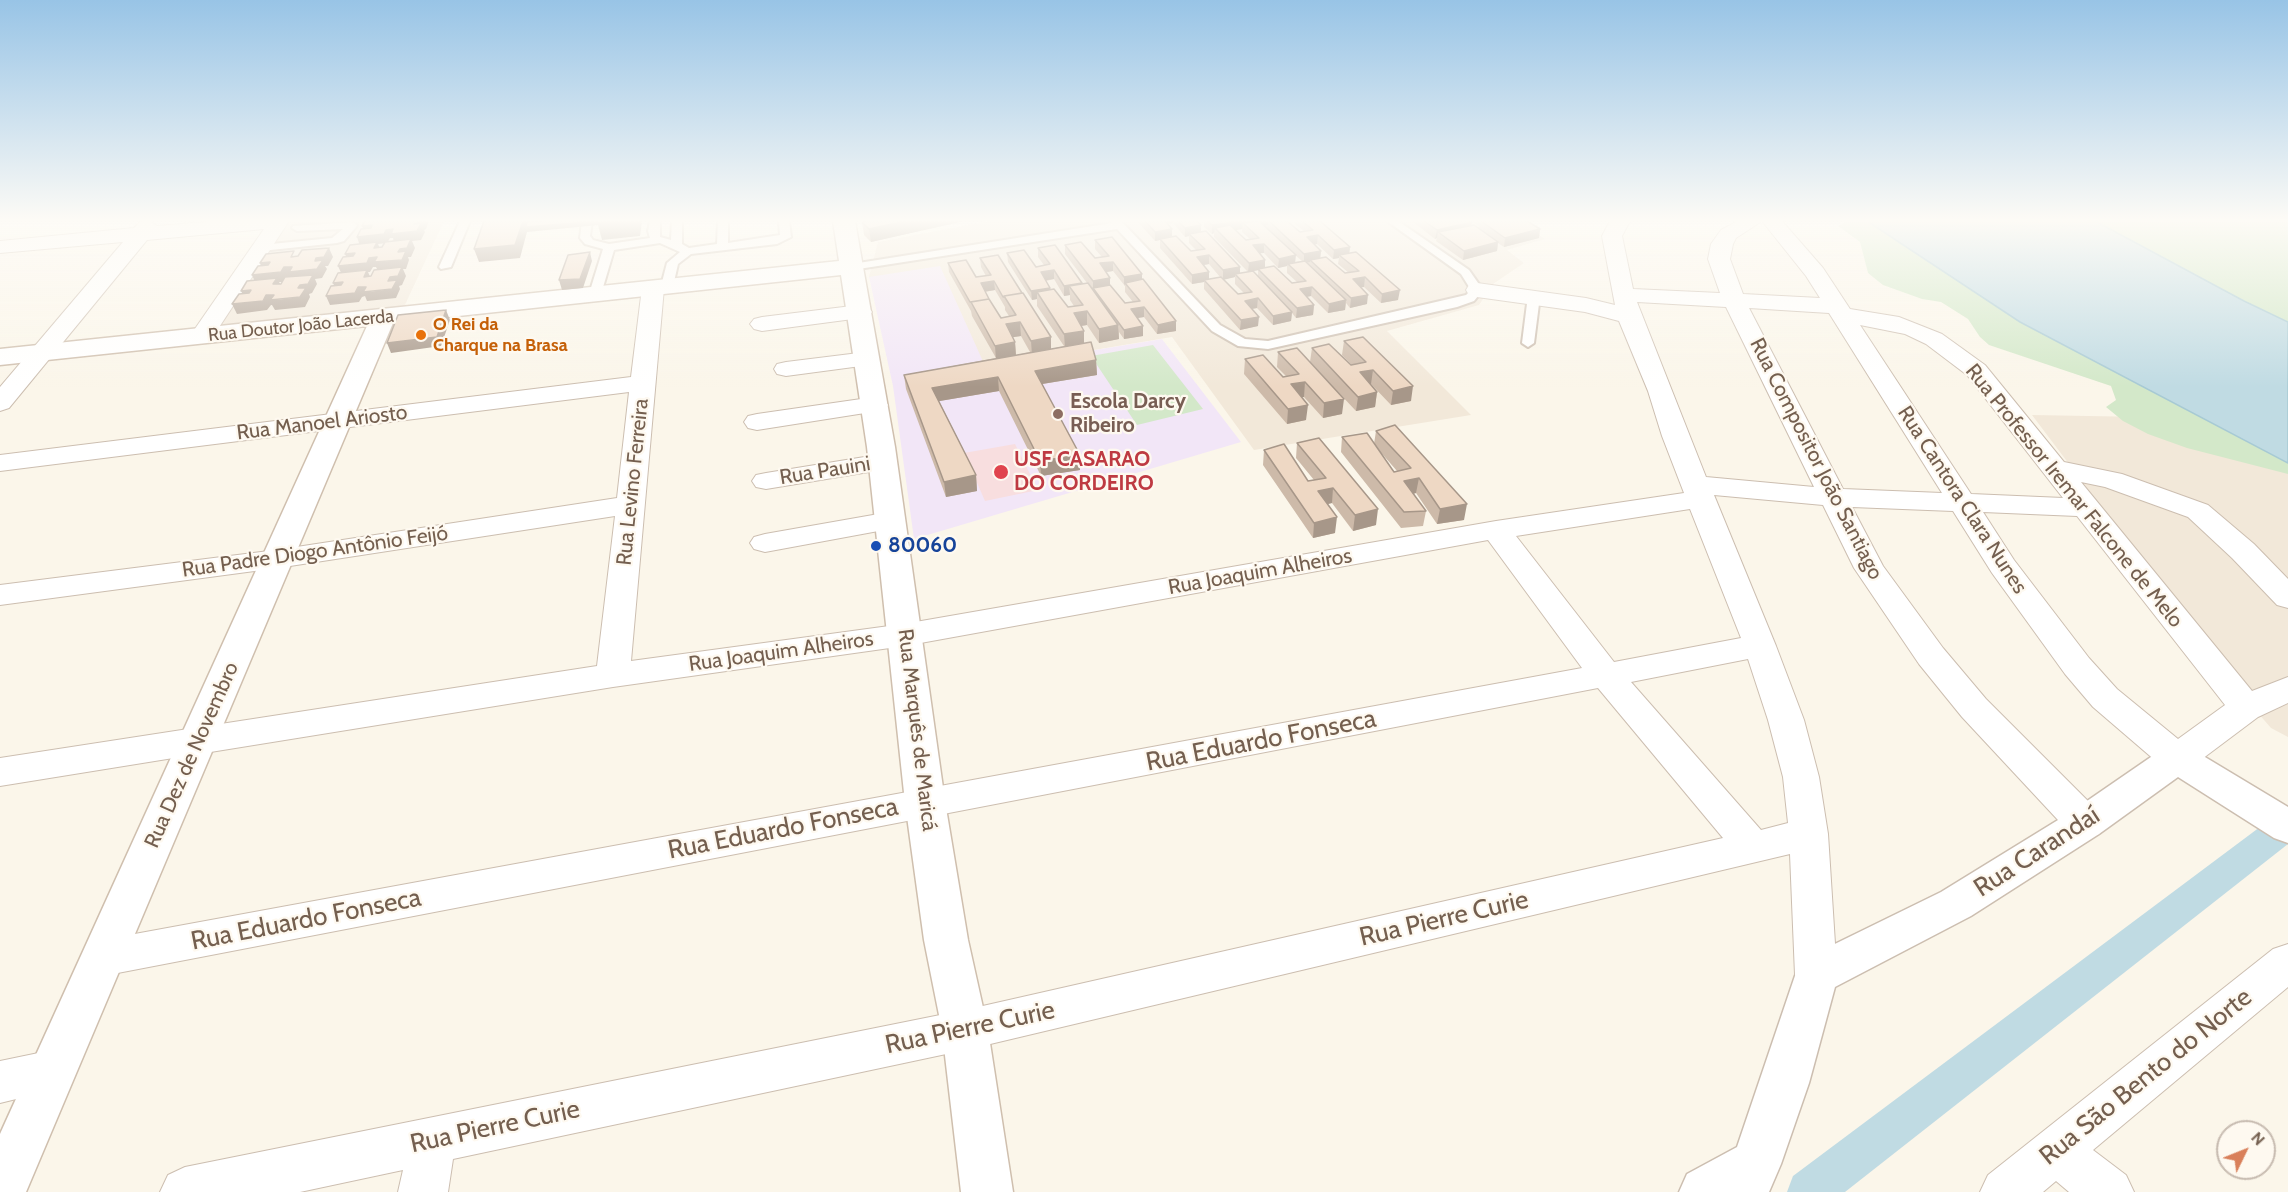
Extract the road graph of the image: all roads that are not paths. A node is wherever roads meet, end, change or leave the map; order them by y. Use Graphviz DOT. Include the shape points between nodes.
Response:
graph roads {
  1 [pos="104,277"];
  2 [pos="242,277"];
  3 [pos="600,277"];
  4 [pos="666,277"];
  5 [pos="760,277"];
  6 [pos="854,277"];
  7 [pos="1168,277"];
  8 [pos="1469,277"];
  9 [pos="1620,277"];
  10 [pos="1725,277"];
  11 [pos="1815,277"];
  12 [pos="660,287"];
  13 [pos="1477,290"];
  14 [pos="595,294"];
  15 [pos="1534,296"];
  16 [pos="1734,301"];
  17 [pos="1627,305"];
  18 [pos="1837,310"];
  19 [pos="860,312"];
  20 [pos="383,318"];
  21 [pos="762,324"];
  22 [pos="202,336"];
  23 [pos="1528,342"];
  24 [pos="40,353"];
  25 [pos="0,357"];
  26 [pos="867,359"];
  27 [pos="786,369"];
  28 [pos="644,382"];
  29 [pos="0,403"];
  30 [pos="875,405"];
  31 [pos="338,421"];
  32 [pos="758,422"];
  33 [pos="883,462"];
  34 [pos="0,463"];
  35 [pos="2057,469"];
  36 [pos="766,481"];
  37 [pos="1699,492"];
  38 [pos="1831,497"];
  39 [pos="1963,502"];
  40 [pos="630,505"];
  41 [pos="2085,508"];
  42 [pos="890,521"];
  43 [pos="1496,530"];
  44 [pos="765,543"];
  45 [pos="277,559"];
  46 [pos="0,595"];
  47 [pos="2288,598"];
  48 [pos="904,635"];
  49 [pos="1760,646"];
  50 [pos="612,675"];
  51 [pos="1606,675"];
  52 [pos="2288,689"];
  53 [pos="2246,708"];
  54 [pos="198,740"];
  55 [pos="2177,758"];
  56 [pos="0,772"];
  57 [pos="925,802"];
  58 [pos="2085,823"];
  59 [pos="2288,827"];
  60 [pos="1809,834"];
  61 [pos="1752,846"];
  62 [pos="102,958"];
  63 [pos="2288,962"];
  64 [pos="1816,975"];
  65 [pos="964,1030"];
  66 [pos="53,1071"];
  67 [pos="0,1082"];
  68 [pos="432,1140"];
  69 [pos="2055,1151"];
  70 [pos="1753,1167"];
  71 [pos="0,1192"];
  72 [pos="185,1192"];
  73 [pos="423,1192"];
  74 [pos="987,1192"];
  75 [pos="1705,1192"];
  76 [pos="2005,1192"];
  77 [pos="2109,1192"];
  1 -- 24 [label="street"];
  2 -- 22 [label="street"];
  3 -- 14 [label="lane"];
  4 -- 12 [label="lane"];
  5 -- 12 [label="main road, Rua Doutor João Lacerda"];
  6 -- 19 [label="main road, Rua Marquês de Maricá"];
  7 -- 13 [label="lane" via="1216,328 1242,343 1268,345 1430,309 1470,298"];
  8 -- 13 [label="lane"];
  9 -- 17 [label="street"];
  10 -- 16 [label="street, Rua Compositor João Santiago"];
  11 -- 18 [label="street, Rua Cantora Clara Nunes"];
  12 -- 14 [label="main road, Rua Doutor João Lacerda"];
  12 -- 28 [label="street, Rua Levino Ferreira"];
  13 -- 15 [label="street, Rua Professor Iremar Falcone de Melo"];
  14 -- 20 [label="main road, Rua Doutor João Lacerda"];
  15 -- 17 [label="street, Rua Professor Iremar Falcone de Melo"];
  15 -- 23 [label="lane"];
  16 -- 17 [label="street, Rua Professor Iremar Falcone de Melo"];
  16 -- 18 [label="street, Rua Professor Iremar Falcone de Melo"];
  16 -- 38 [label="street, Rua Compositor João Santiago"];
  17 -- 37 [label="street"];
  18 -- 35 [label="street, Rua Professor Iremar Falcone de Melo" via="1902,325 1956,353 1976,370"];
  18 -- 39 [label="street, Rua Cantora Clara Nunes"];
  19 -- 21 [label="street"];
  19 -- 26 [label="main road, Rua Marquês de Maricá"];
  20 -- 22 [label="main road, Rua Doutor João Lacerda"];
  20 -- 31 [label="main road, Rua Dez de Novembro"];
  22 -- 24 [label="main road, Rua Doutor João Lacerda"];
  24 -- 25 [label="main road, Rua Doutor João Lacerda"];
  24 -- 29 [label="street"];
  26 -- 27 [label="street"];
  26 -- 30 [label="main road, Rua Marquês de Maricá"];
  28 -- 31 [label="street, Rua Manoel Ariosto"];
  28 -- 40 [label="street, Rua Levino Ferreira"];
  30 -- 32 [label="street"];
  30 -- 33 [label="main road, Rua Marquês de Maricá"];
  31 -- 34 [label="street, Rua Manoel Ariosto"];
  31 -- 45 [label="main road, Rua Dez de Novembro"];
  33 -- 36 [label="street, Rua Pauini"];
  33 -- 42 [label="main road, Rua Marquês de Maricá"];
  35 -- 41 [label="street, Rua Professor Iremar Falcone de Melo"];
  35 -- 47 [label="street" via="2112,480 2198,511"];
  37 -- 38 [label="street, Rua Joaquim Alheiros"];
  37 -- 43 [label="street, Rua Joaquim Alheiros"];
  37 -- 49 [label="street"];
  38 -- 39 [label="street, Rua Joaquim Alheiros"];
  38 -- 58 [label="street, Rua Compositor João Santiago" via="1869,568 1931,656 2011,749"];
  39 -- 41 [label="street, Rua Joaquim Alheiros"];
  39 -- 55 [label="street, Rua Cantora Clara Nunes" via="2003,566 2077,666 2105,698"];
  40 -- 45 [label="street, Rua Padre Diogo Antônio Feijó"];
  40 -- 50 [label="street, Rua Levino Ferreira"];
  41 -- 53 [label="street, Rua Professor Iremar Falcone de Melo"];
  42 -- 44 [label="street"];
  42 -- 48 [label="main road, Rua Marquês de Maricá"];
  43 -- 48 [label="street, Rua Joaquim Alheiros"];
  43 -- 51 [label="street"];
  45 -- 46 [label="street, Rua Padre Diogo Antônio Feijó"];
  45 -- 54 [label="main road, Rua Dez de Novembro"];
  48 -- 50 [label="street, Rua Joaquim Alheiros"];
  48 -- 57 [label="main road, Rua Marquês de Maricá"];
  49 -- 51 [label="street, Rua Eduardo Fonseca"];
  49 -- 60 [label="street" via="1801,777"];
  50 -- 54 [label="street, Rua Joaquim Alheiros"];
  51 -- 57 [label="street, Rua Eduardo Fonseca"];
  51 -- 61 [label="street"];
  52 -- 53 [label="street, Rua Carandaí"];
  53 -- 55 [label="street, Rua Carandaí"];
  54 -- 56 [label="street, Rua Joaquim Alheiros"];
  54 -- 62 [label="main road, Rua Dez de Novembro"];
  55 -- 58 [label="main road, Rua Carandaí"];
  55 -- 59 [label="main road"];
  57 -- 62 [label="street, Rua Eduardo Fonseca"];
  57 -- 65 [label="main road, Rua Marquês de Maricá"];
  58 -- 64 [label="main road, Rua Carandaí" via="1956,904"];
  60 -- 61 [label="street, Rua Pierre Curie"];
  60 -- 64 [label="street"];
  61 -- 65 [label="street, Rua Pierre Curie"];
  62 -- 66 [label="main road, Rua Dez de Novembro"];
  63 -- 69 [label="street, Rua São Bento do Norte"];
  64 -- 70 [label="main road" via="1785,1083"];
  65 -- 68 [label="street, Rua Pierre Curie"];
  65 -- 74 [label="main road, Rua Marquês de Maricá"];
  66 -- 67 [label="street"];
  66 -- 71 [label="main road, Rua Dez de Novembro"];
  68 -- 72 [label="street, Rua Pierre Curie"];
  68 -- 73 [label="street"];
  69 -- 76 [label="street, Rua São Bento do Norte"];
  69 -- 77 [label="street"];
  70 -- 75 [label="main road"];
}
